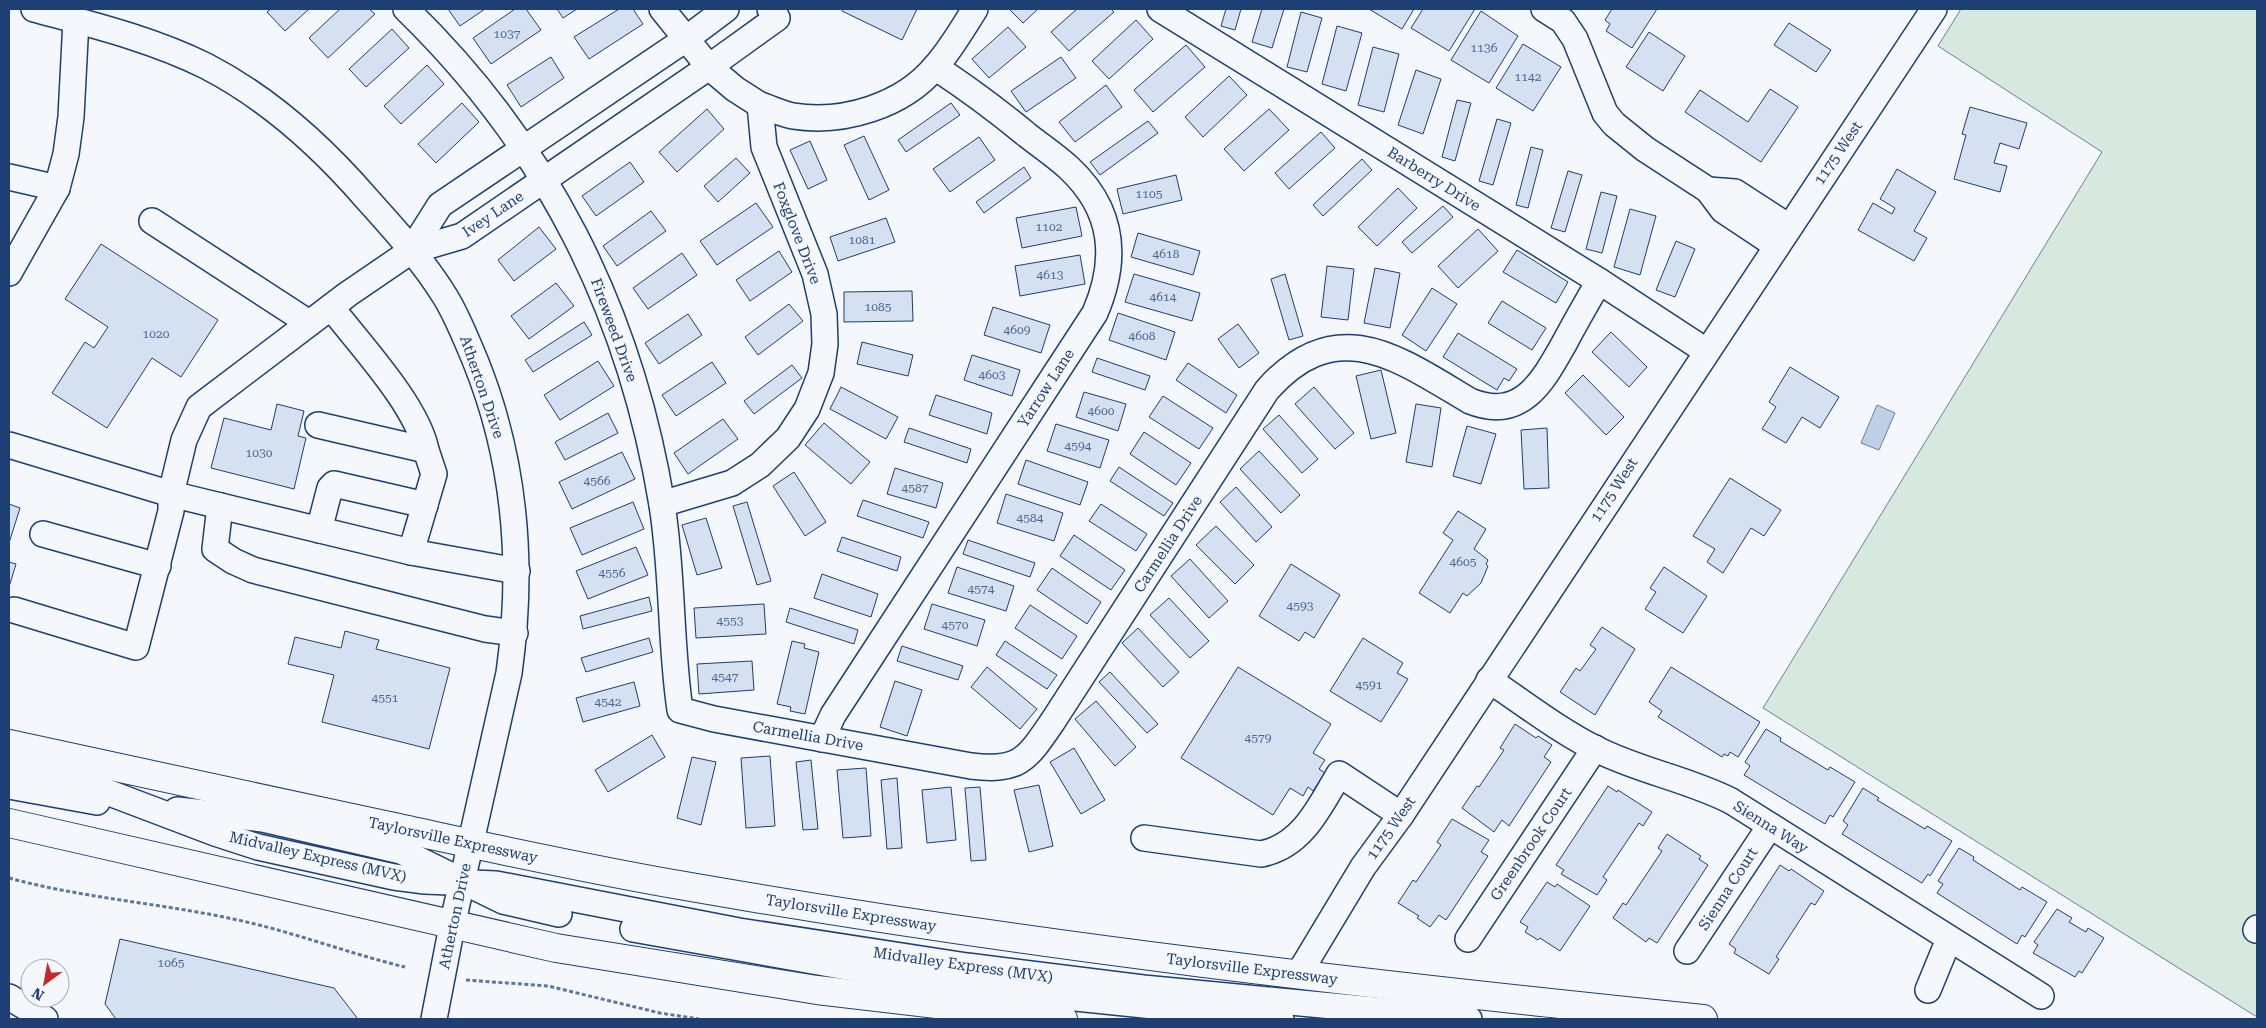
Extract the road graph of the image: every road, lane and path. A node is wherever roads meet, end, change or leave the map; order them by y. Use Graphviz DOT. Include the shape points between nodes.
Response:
graph roads {
  1 [pos="34,9"];
  2 [pos="406,9"];
  3 [pos="662,9"];
  4 [pos="726,9"];
  5 [pos="975,9"];
  6 [pos="1160,9"];
  7 [pos="1934,9"];
  8 [pos="1560,13"];
  9 [pos="773,14"];
  10 [pos="76,20"];
  11 [pos="686,38"];
  12 [pos="709,67"];
  13 [pos="935,67"];
  14 [pos="760,105"];
  15 [pos="523,148"];
  16 [pos="9,177"];
  17 [pos="545,179"];
  18 [pos="57,188"];
  19 [pos="152,221"];
  20 [pos="1783,236"];
  21 [pos="411,251"];
  22 [pos="9,273"];
  23 [pos="1599,281"];
  24 [pos="330,307"];
  25 [pos="309,323"];
  26 [pos="1706,351"];
  27 [pos="318,425"];
  28 [pos="9,445"];
  29 [pos="426,450"];
  30 [pos="171,494"];
  31 [pos="662,504"];
  32 [pos="425,505"];
  33 [pos="220,506"];
  34 [pos="319,530"];
  35 [pos="43,534"];
  36 [pos="412,552"];
  37 [pos="158,566"];
  38 [pos="517,571"];
  39 [pos="14,610"];
  40 [pos="514,633"];
  41 [pos="1489,680"];
  42 [pos="680,710"];
  43 [pos="822,739"];
  44 [pos="9,744"];
  45 [pos="1595,748"];
  46 [pos="9,766"];
  47 [pos="9,786"];
  48 [pos="149,808"];
  49 [pos="1401,815"];
  50 [pos="9,823"];
  51 [pos="1770,826"];
  52 [pos="1144,838"];
  53 [pos="471,843"];
  54 [pos="9,878"];
  55 [pos="462,882"];
  56 [pos="452,926"];
  57 [pos="1468,939"];
  58 [pos="1949,939"];
  59 [pos="1687,951"];
  60 [pos="405,967"];
  61 [pos="1298,975"];
  62 [pos="461,980"];
  63 [pos="1928,990"];
  64 [pos="2041,996"];
  65 [pos="9,997"];
  66 [pos="45,1019"];
  67 [pos="434,1019"];
  68 [pos="699,1019"];
  69 [pos="1063,1019"];
  70 [pos="1281,1019"];
  71 [pos="1469,1019"];
  72 [pos="1703,1019"];
  1 -- 10 [label="street, Atherton Drive"];
  2 -- 15 [label="street, Fireweed Drive" via="479,86"];
  3 -- 11 [label="street"];
  4 -- 11 [label="street"];
  5 -- 13 [label="street"];
  6 -- 23 [label="street, Barberry Drive"];
  7 -- 20 [label="street, 1175 West"];
  8 -- 20 [label="street" via="1581,51 1605,113 1614,124 1645,150 1708,190 1723,210"];
  9 -- 12 [label="street, Ivey Lane"];
  10 -- 18 [label="street" via="71,117"];
  10 -- 21 [label="street, Atherton Drive" via="164,47 208,67 264,102 315,144 353,182"];
  11 -- 12 [label="street"];
  11 -- 15 [label="street"];
  12 -- 14 [label="street"];
  12 -- 17 [label="street, Ivey Lane"];
  13 -- 14 [label="street" via="907,92 866,110 825,118 792,116"];
  13 -- 43 [label="street, Yarrow Lane" via="997,110 1069,168 1087,187 1100,210 1109,239 1109,270 1095,313 833,715"];
  14 -- 31 [label="street, Foxglove Drive" via="764,147 815,274 824,314 825,344 820,374 808,409 788,438 760,465 732,483"];
  15 -- 17 [label="street, Fireweed Drive"];
  15 -- 21 [label="street" via="440,205"];
  16 -- 18 [label="street"];
  17 -- 21 [label="street, Ivey Lane" via="462,236"];
  17 -- 31 [label="street, Fireweed Drive" via="588,260 625,354"];
  18 -- 22 [label="street"];
  19 -- 25 [label="street"];
  20 -- 26 [label="street, 1175 West"];
  21 -- 24 [label="street"];
  21 -- 38 [label="street, Atherton Drive" via="434,280 459,322 494,413 510,481"];
  23 -- 26 [label="street, Barberry Drive"];
  23 -- 43 [label="street, Carmellia Drive" via="1545,376 1530,395 1510,406 1482,406 1399,359 1363,348 1335,348 1293,365 1267,390 1053,721 1034,749 1020,761 1003,768 987,768"];
  24 -- 25 [label="street"];
  24 -- 29 [label="street" via="406,404 423,434"];
  25 -- 30 [label="street" via="199,407 184,440"];
  26 -- 41 [label="street, 1175 West"];
  27 -- 29 [label="street"];
  28 -- 30 [label="street"];
  29 -- 32 [label="street" via="434,474"];
  30 -- 33 [label="street"];
  30 -- 37 [label="street" via="171,511"];
  31 -- 42 [label="street, Fireweed Drive" via="670,562"];
  32 -- 34 [label="street" via="334,484 330,488"];
  32 -- 36 [label="street"];
  33 -- 34 [label="street"];
  33 -- 40 [label="street" via="215,549 253,570 485,629"];
  34 -- 36 [label="street"];
  35 -- 37 [label="street"];
  36 -- 38 [label="street"];
  37 -- 39 [label="street" via="136,647"];
  38 -- 40 [label="street, Atherton Drive"];
  40 -- 53 [label="street, Atherton Drive" via="509,673"];
  41 -- 45 [label="street, Sienna Way"];
  41 -- 49 [label="street, 1175 West"];
  42 -- 43 [label="street, Carmellia Drive"];
  44 -- 53 [label="main road, Taylorsville Expressway"];
  45 -- 51 [label="street, Sienna Way" via="1631,764 1707,789"];
  45 -- 57 [label="street, Greenbrook Court"];
  46 -- 48 [label="street, Midvalley Express (MVX)" via="91,786"];
  47 -- 48 [label="street, Midvalley Express (MVX)"];
  48 -- 55 [label="street, Midvalley Express (MVX)" via="258,846 394,877"];
  49 -- 52 [label="street" via="1339,774 1298,836 1278,850 1261,854"];
  49 -- 61 [label="street, 1175 West" via="1363,867"];
  50 -- 56 [label="main road"];
  51 -- 58 [label="street, Sienna Way"];
  51 -- 59 [label="street, Sienna Court"];
  53 -- 55 [label="street, Atherton Drive"];
  53 -- 61 [label="main road, Taylorsville Expressway" via="680,885 855,914 1065,946"];
  54 -- 60 [label="path" via="71,892 192,910 270,926"];
  55 -- 56 [label="street, Atherton Drive"];
  55 -- 70 [label="street, Midvalley Express (MVX)" via="518,906 841,966 986,989"];
  55 -- 71 [label="street, Midvalley Express (MVX)" via="515,887 729,929 967,966 1143,988"];
  56 -- 67 [label="street, Atherton Drive"];
  56 -- 69 [label="main road" via="708,974"];
  58 -- 63 [label="street"];
  58 -- 64 [label="street, Sienna Way"];
  61 -- 72 [label="main road, Taylorsville Expressway"];
  62 -- 68 [label="path" via="548,986"];
  65 -- 66 [label="street"];
}
